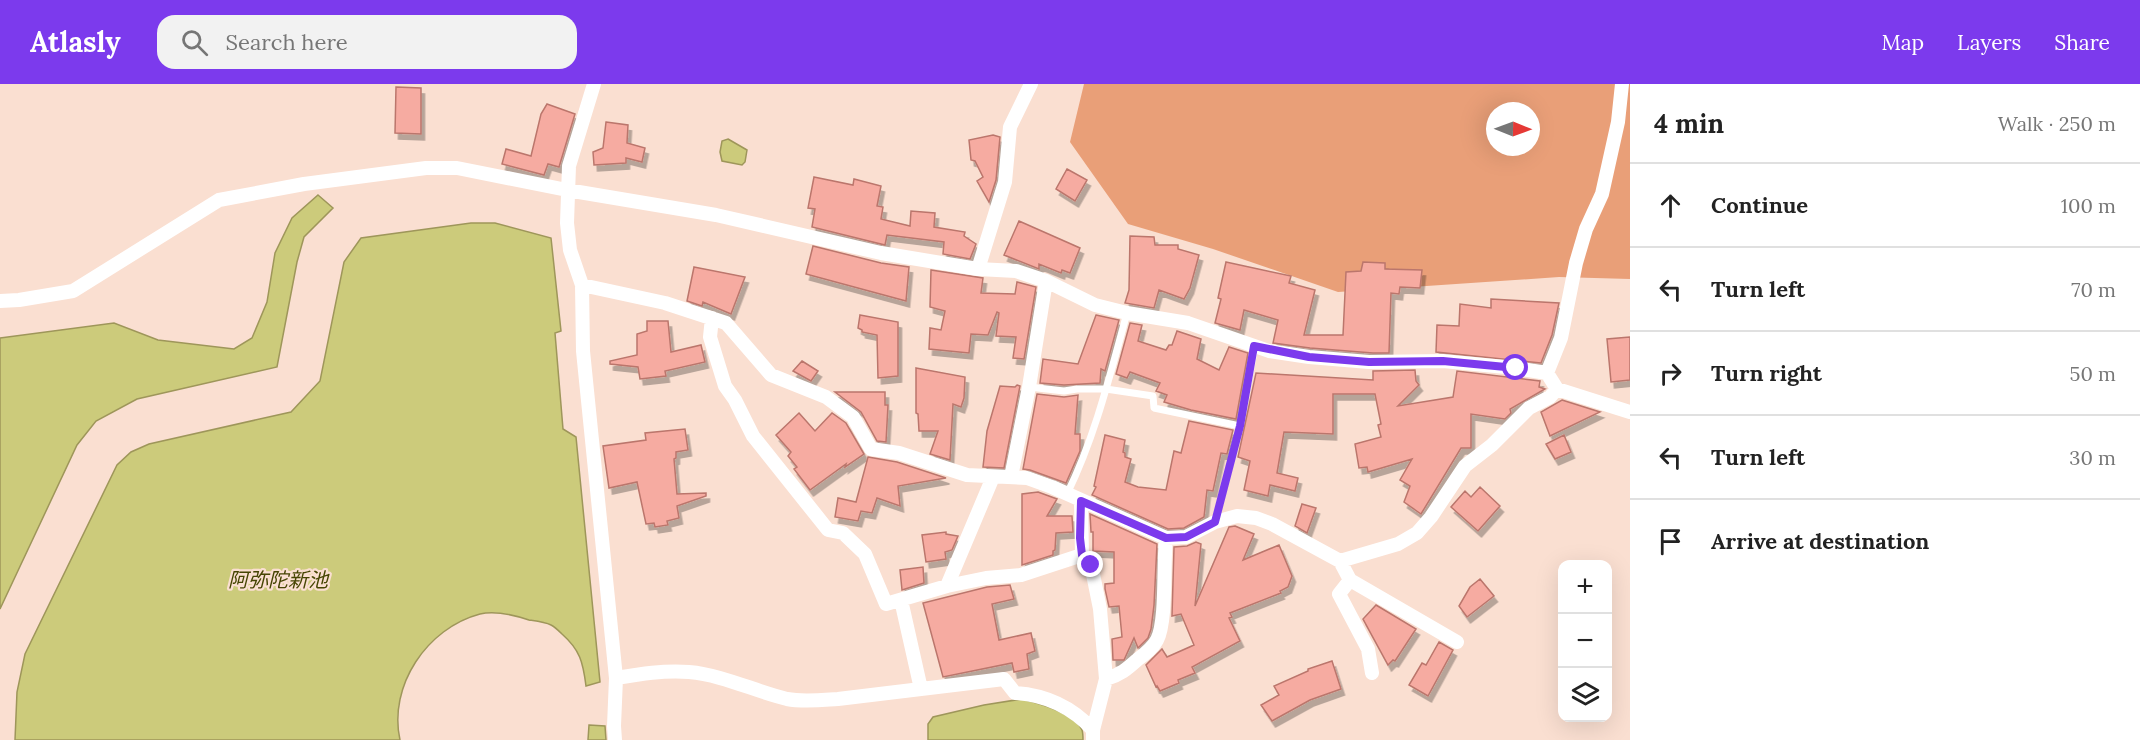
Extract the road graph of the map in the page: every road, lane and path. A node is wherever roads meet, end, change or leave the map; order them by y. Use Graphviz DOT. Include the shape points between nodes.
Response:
graph roads {
  1 [pos="594,84"];
  2 [pos="1031,84"];
  3 [pos="1622,84"];
  4 [pos="567,190"];
  5 [pos="978,269"];
  6 [pos="1046,281"];
  7 [pos="582,285"];
  8 [pos="0,301"];
  9 [pos="1127,314"];
  10 [pos="712,318"];
  11 [pos="1254,346"];
  12 [pos="1547,374"];
  13 [pos="1029,387"];
  14 [pos="1106,389"];
  15 [pos="1557,389"];
  16 [pos="1630,412"];
  17 [pos="1240,426"];
  18 [pos="993,477"];
  19 [pos="1011,477"];
  20 [pos="1067,494"];
  21 [pos="1081,501"];
  22 [pos="1215,522"];
  23 [pos="1166,538"];
  24 [pos="1082,555"];
  25 [pos="1340,561"];
  26 [pos="1350,580"];
  27 [pos="947,586"];
  28 [pos="901,600"];
  29 [pos="1457,642"];
  30 [pos="1372,673"];
  31 [pos="616,678"];
  32 [pos="1106,680"];
  33 [pos="921,689"];
  34 [pos="1093,735"];
  35 [pos="615,740"];
  1 -- 4 [label="street" via="569,166"];
  2 -- 5 [label="street" via="1010,127 1005,182"];
  3 -- 12 [label="street" via="1602,194 1586,229 1561,338"];
  4 -- 5 [label="street" via="716,215 881,253"];
  4 -- 7 [label="street" via="570,250"];
  4 -- 8 [label="street" via="470,169 426,168 219,200 73,291"];
  5 -- 6 [label="street" via="1016,272"];
  6 -- 9 [label="street" via="1095,305"];
  6 -- 13 [label="street"];
  7 -- 10 [label="street"];
  7 -- 31 [label="street" via="583,351"];
  9 -- 11 [label="street" via="1188,324"];
  9 -- 14 [label="lane"];
  10 -- 18 [label="street" via="726,323 771,375 826,397 853,417 871,449 899,453 967,475"];
  10 -- 28 [label="street" via="710,337 725,386 753,436 828,530 843,533 865,554 886,604"];
  11 -- 12 [label="street" via="1309,357 1369,362 1443,361"];
  11 -- 17 [label="lane"];
  12 -- 15 [label="street"];
  13 -- 14 [label="lane" via="1064,391"];
  13 -- 19 [label="street"];
  14 -- 17 [label="lane" via="1154,396 1154,408"];
  14 -- 20 [label="lane" via="1081,466"];
  15 -- 16 [label="street"];
  15 -- 25 [label="street" via="1528,408 1492,445 1464,466 1417,533 1398,544"];
  17 -- 22 [label="lane"];
  18 -- 19 [label="street"];
  18 -- 27 [label="street"];
  19 -- 20 [label="street" via="1027,478"];
  20 -- 21 [label="street"];
  21 -- 23 [label="street"];
  21 -- 24 [label="street"];
  22 -- 23 [label="street" via="1186,537"];
  22 -- 25 [label="street" via="1237,516 1256,518"];
  23 -- 32 [label="street" via="1158,639 1151,650 1122,674"];
  24 -- 27 [label="street" via="1021,575"];
  24 -- 32 [label="street" via="1091,565 1100,609"];
  25 -- 26 [label="street"];
  26 -- 29 [label="street"];
  26 -- 30 [label="street" via="1339,594 1368,649"];
  27 -- 28 [label="street"];
  28 -- 33 [label="street"];
  31 -- 33 [label="street" via="656,671 691,672 788,699 812,701"];
  31 -- 35 [label="street"];
  32 -- 34 [label="street"];
  33 -- 34 [label="street" via="1004,679 1015,693 1034,694 1081,716"];
}
